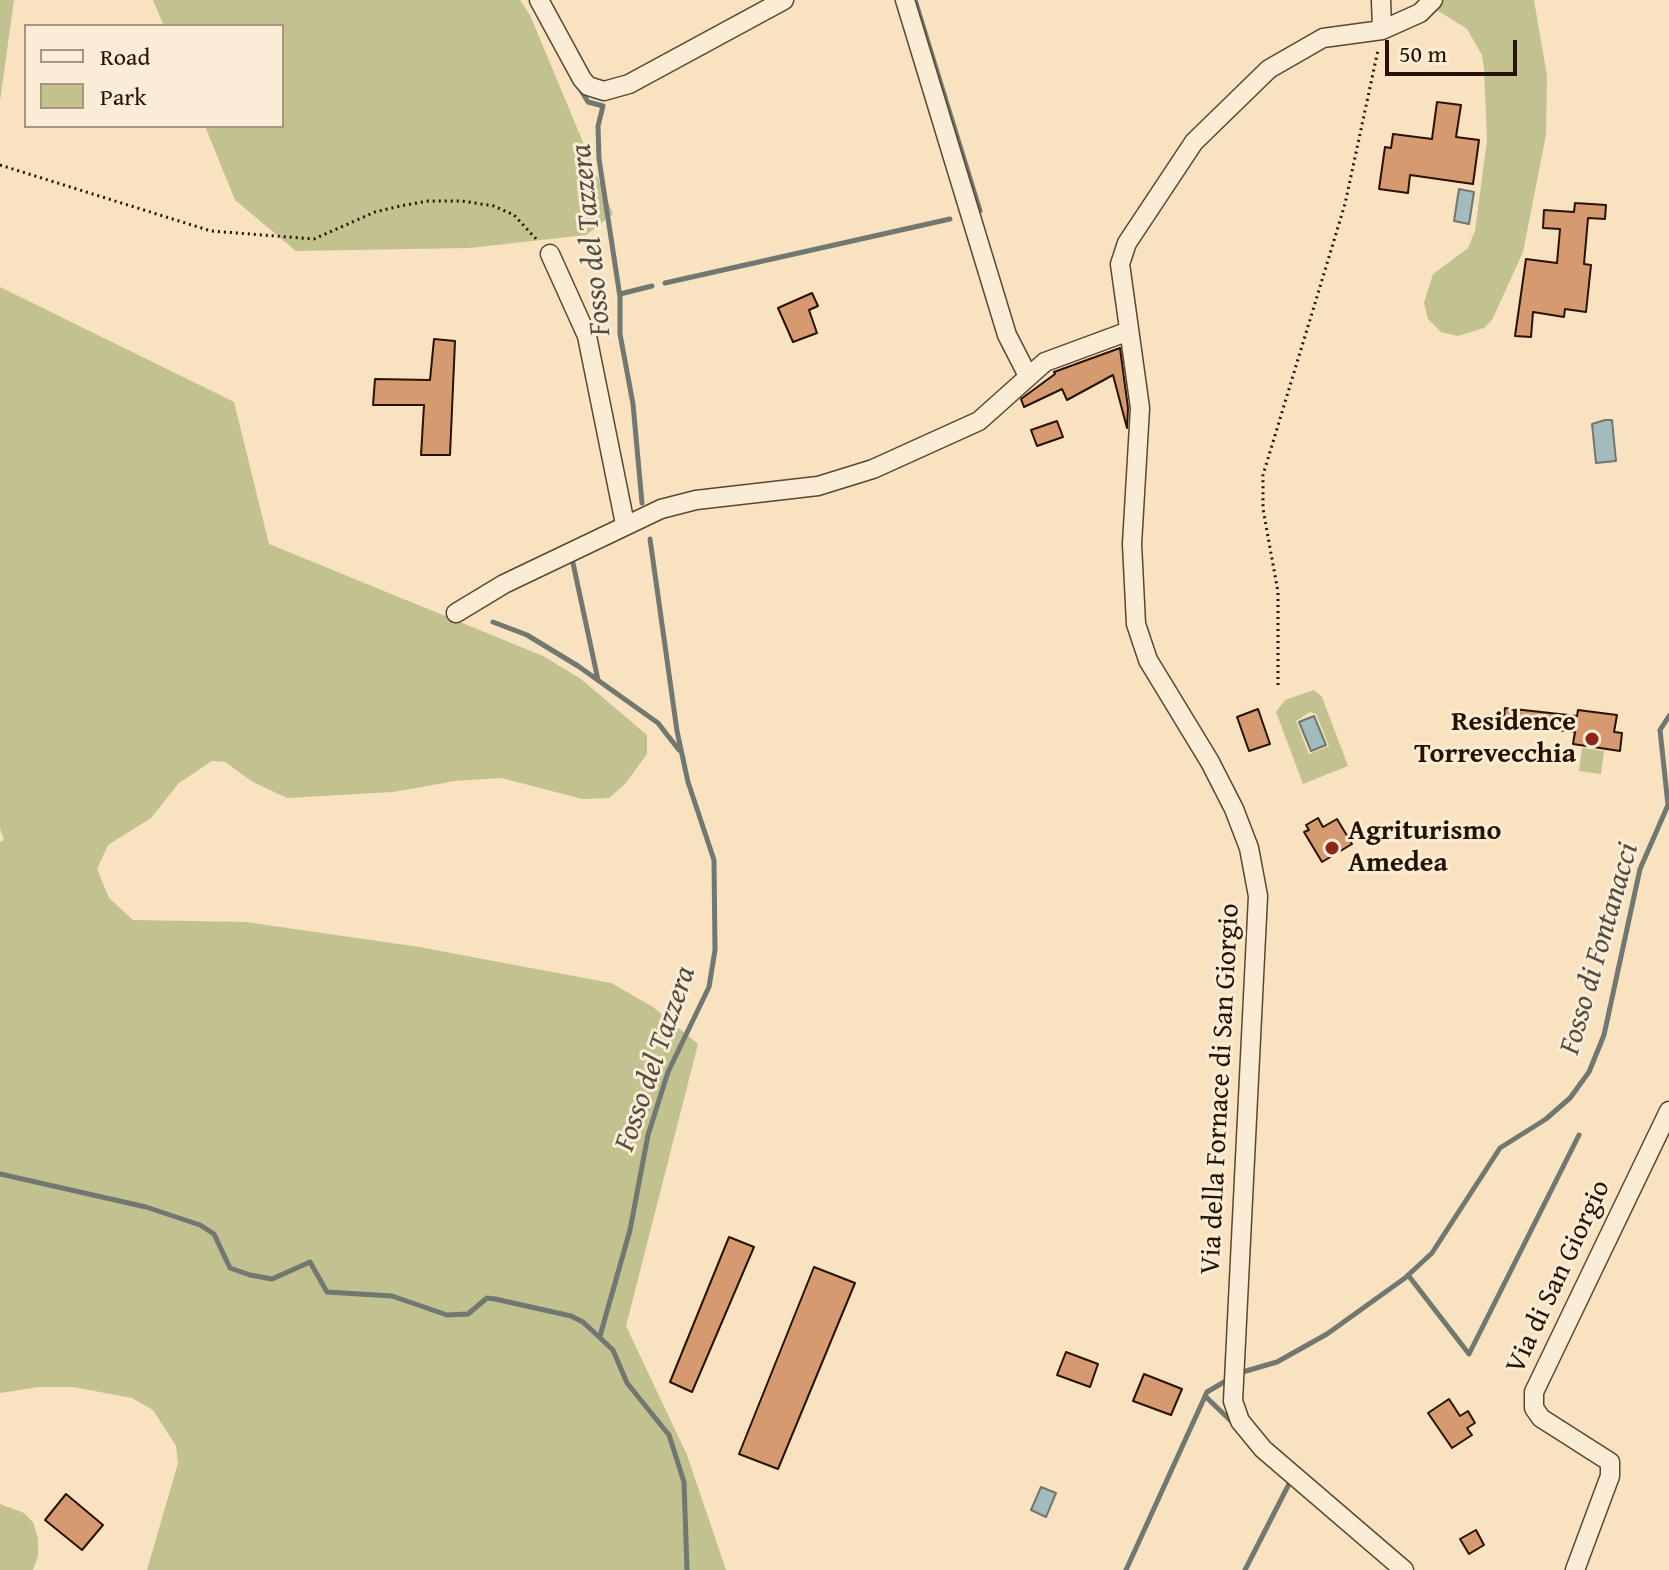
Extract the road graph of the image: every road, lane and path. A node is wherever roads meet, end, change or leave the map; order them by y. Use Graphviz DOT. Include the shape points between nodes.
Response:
graph roads {
  1 [pos="539,0"];
  2 [pos="784,0"];
  3 [pos="905,0"];
  4 [pos="1381,0"];
  5 [pos="1433,0"];
  6 [pos="1382,30"];
  7 [pos="0,165"];
  8 [pos="550,254"];
  9 [pos="1129,331"];
  10 [pos="1028,376"];
  11 [pos="625,524"];
  12 [pos="456,613"];
  13 [pos="1278,685"];
  14 [pos="1669,1111"];
  15 [pos="1404,1570"];
  16 [pos="1575,1570"];
  1 -- 2 [label="street" via="582,79 604,91 629,84"];
  3 -- 10 [label="street" via="1007,335"];
  4 -- 6 [label="street"];
  5 -- 6 [label="street, Via della Fornace di San Giorgio" via="1420,13"];
  6 -- 9 [label="street, Via della Fornace di San Giorgio" via="1323,38 1295,51 1238,95 1194,142 1121,257"];
  6 -- 13 [label="path" via="1345,204 1263,475 1263,509 1278,592"];
  7 -- 8 [label="path" via="211,231 314,239 375,212 428,201 494,206 514,215"];
  8 -- 11 [label="street" via="587,336"];
  9 -- 10 [label="street" via="1060,355"];
  9 -- 15 [label="street, Via della Fornace di San Giorgio" via="1140,408 1132,544 1139,637 1234,809 1249,848 1258,896 1233,1401 1245,1428 1270,1456"];
  10 -- 11 [label="street" via="979,421 859,475 818,486 679,503"];
  11 -- 12 [label="street"];
  14 -- 16 [label="street, Via di San Giorgio" via="1534,1392 1534,1408 1541,1418 1610,1462 1610,1476"];
}
